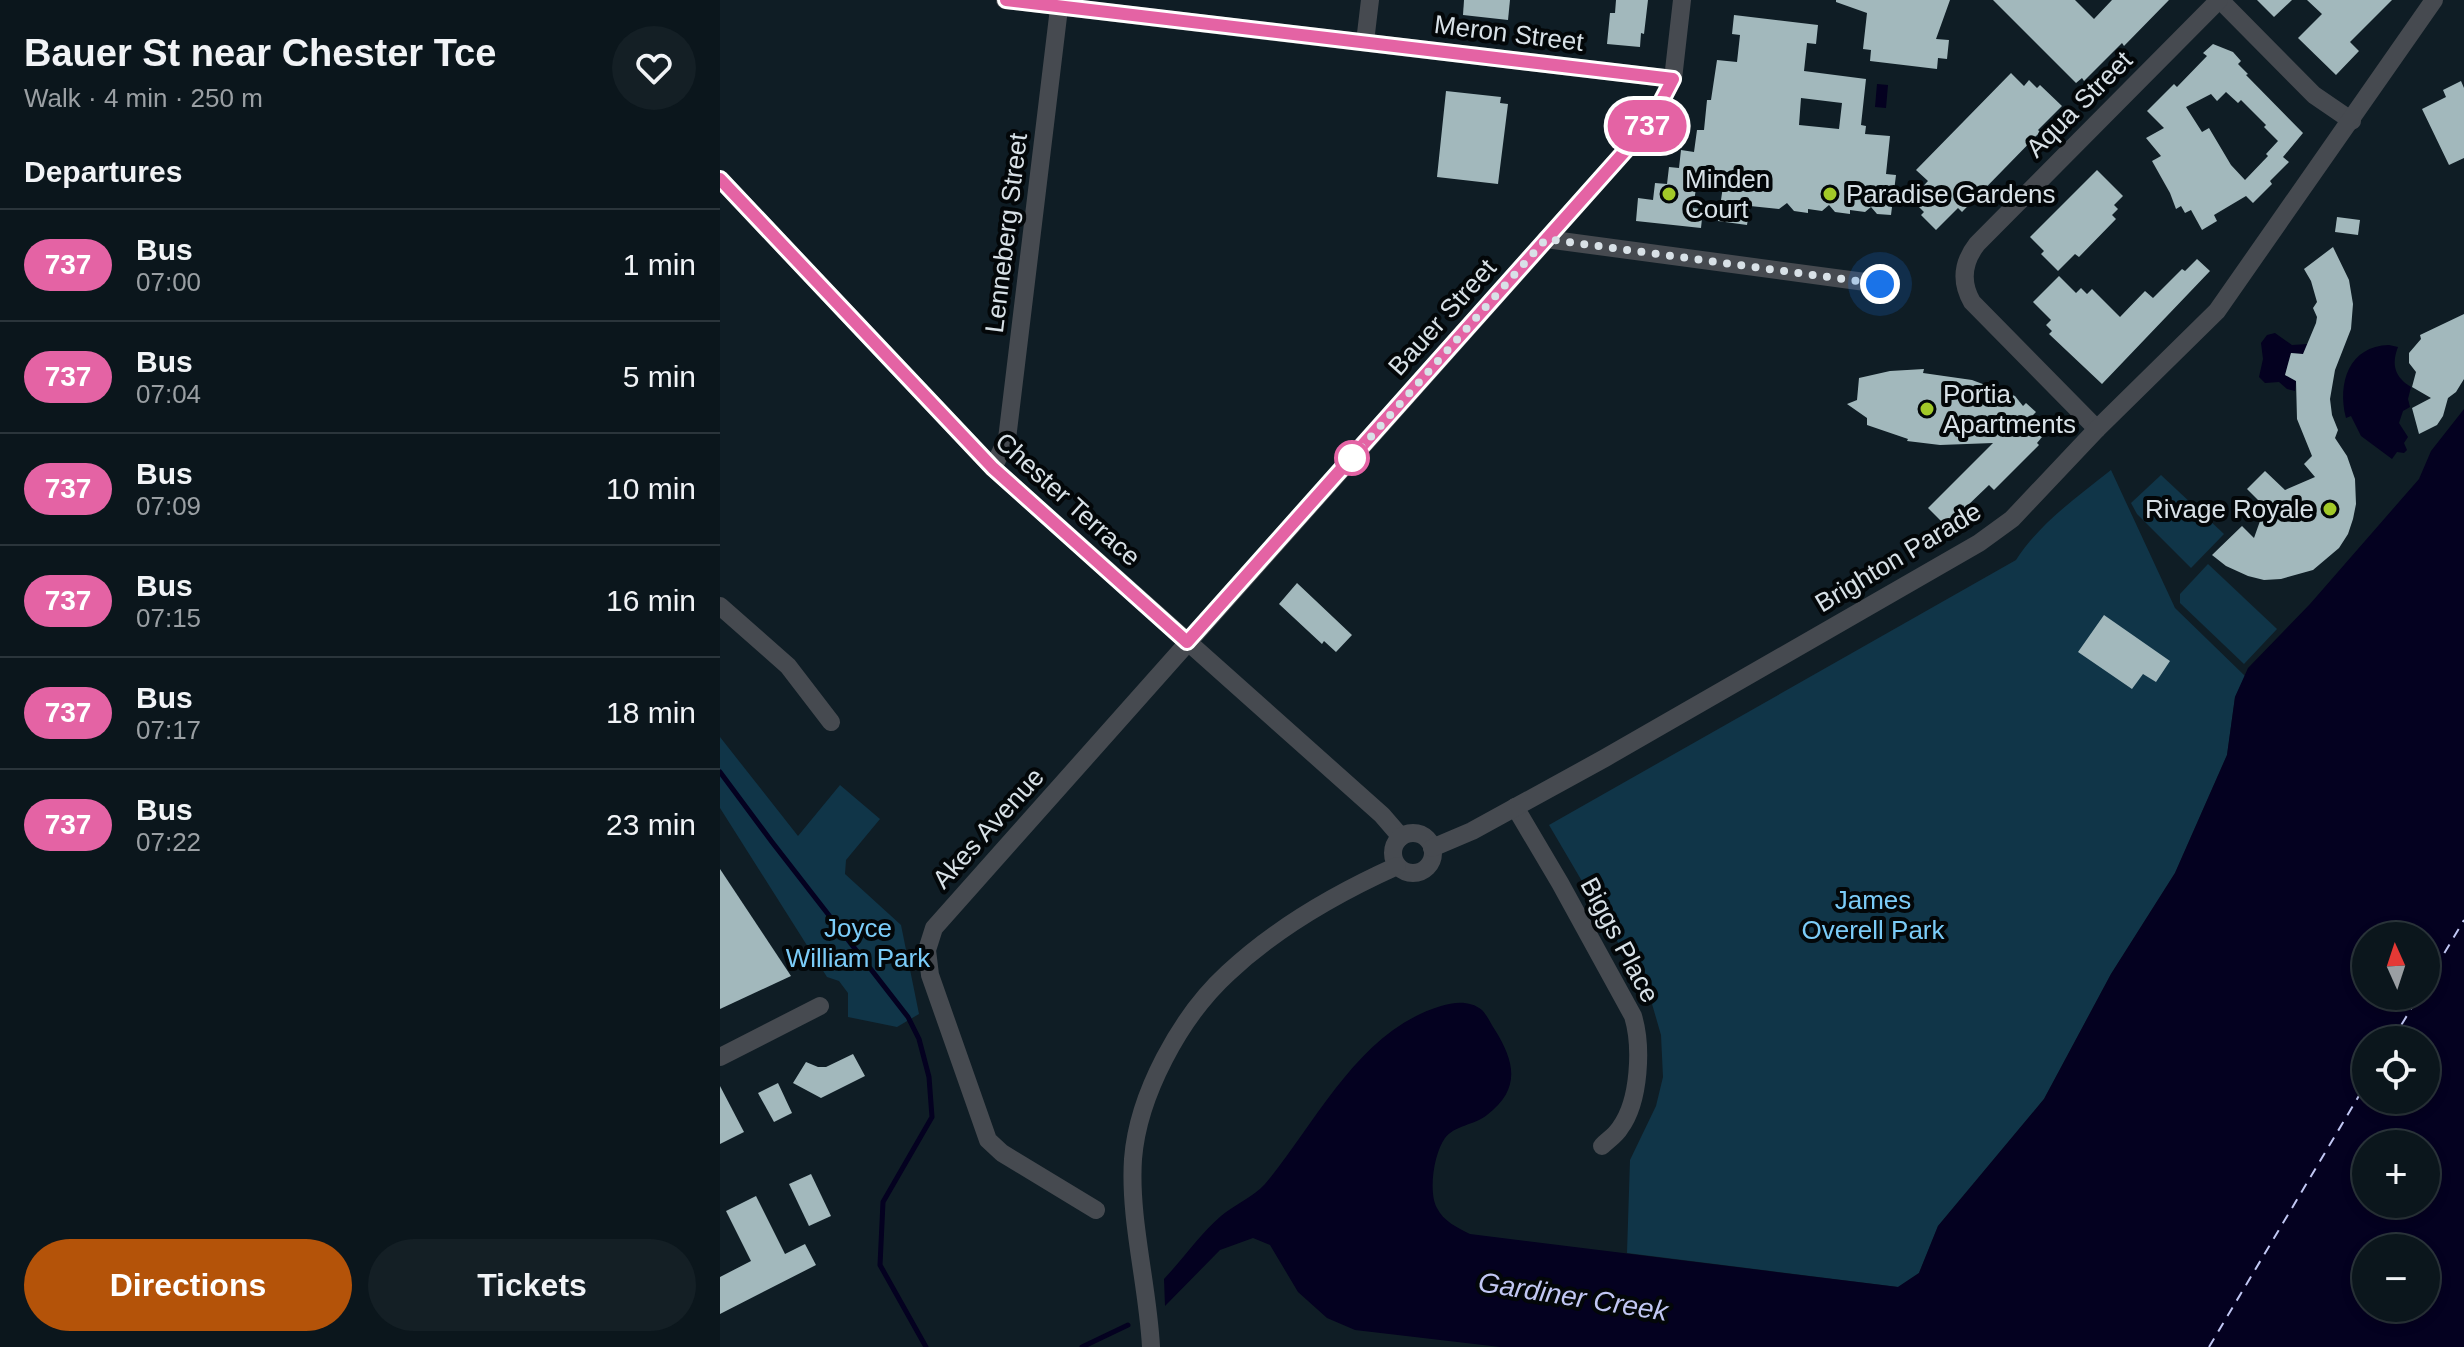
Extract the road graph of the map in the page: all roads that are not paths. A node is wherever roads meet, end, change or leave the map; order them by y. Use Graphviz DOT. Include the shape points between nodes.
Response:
graph roads {
  1 [pos="1005,0"];
  2 [pos="1370,0"];
  3 [pos="1682,0"];
  4 [pos="2219,0"];
  5 [pos="2434,0"];
  6 [pos="1059,3"];
  7 [pos="1365,42"];
  8 [pos="1673,79"];
  9 [pos="2352,121"];
  10 [pos="720,179"];
  11 [pos="1546,239"];
  12 [pos="1880,284"];
  13 [pos="2097,429"];
  14 [pos="993,468"];
  15 [pos="720,606"];
  16 [pos="1187,642"];
  17 [pos="831,722"];
  18 [pos="1515,807"];
  19 [pos="1401,837"];
  20 [pos="1432,848"];
  21 [pos="1397,866"];
  22 [pos="820,1006"];
  23 [pos="720,1057"];
  24 [pos="1602,1146"];
  25 [pos="1096,1210"];
  26 [pos="1151,1344"];
  1 -- 6 [label="street, Meron Street"];
  2 -- 7 [label="street"];
  3 -- 8 [label="street, Bauer Street"];
  4 -- 9 [label="street" via="2314,95"];
  4 -- 13 [label="street, Aqua Street" via="1977,244 1967,262 1964,283 1972,302"];
  5 -- 9 [label="street, Brighton Parade"];
  6 -- 7 [label="street, Meron Street"];
  6 -- 14 [label="street, Lenneberg Street" via="1007,439"];
  7 -- 8 [label="street, Meron Street"];
  8 -- 11 [label="street, Bauer Street" via="1650,123"];
  9 -- 13 [label="street, Brighton Parade" via="2217,311"];
  10 -- 14 [label="street, Chester Terrace"];
  11 -- 12 [label="street"];
  11 -- 16 [label="street, Bauer Street"];
  13 -- 18 [label="street, Brighton Parade" via="2012,519 1979,543"];
  14 -- 16 [label="street, Chester Terrace"];
  15 -- 17 [label="street" via="788,666"];
  16 -- 19 [label="street, Chester Terrace"];
  16 -- 25 [label="street, Akes Avenue" via="934,928 927,950 930,975 988,1140"];
  18 -- 20 [label="street, Brighton Parade"];
  18 -- 24 [label="street, Biggs Place" via="1639,1034 1634,1097 1621,1127"];
  19 -- 20 [label="street" via="1421,835"];
  19 -- 21 [label="street" via="1393,851"];
  20 -- 21 [label="street" via="1433,858 1422,872 1408,873"];
  21 -- 26 [label="street" via="1301,918 1227,974 1197,1008 1153,1081 1133,1158"];
  22 -- 23 [label="street"];
}
